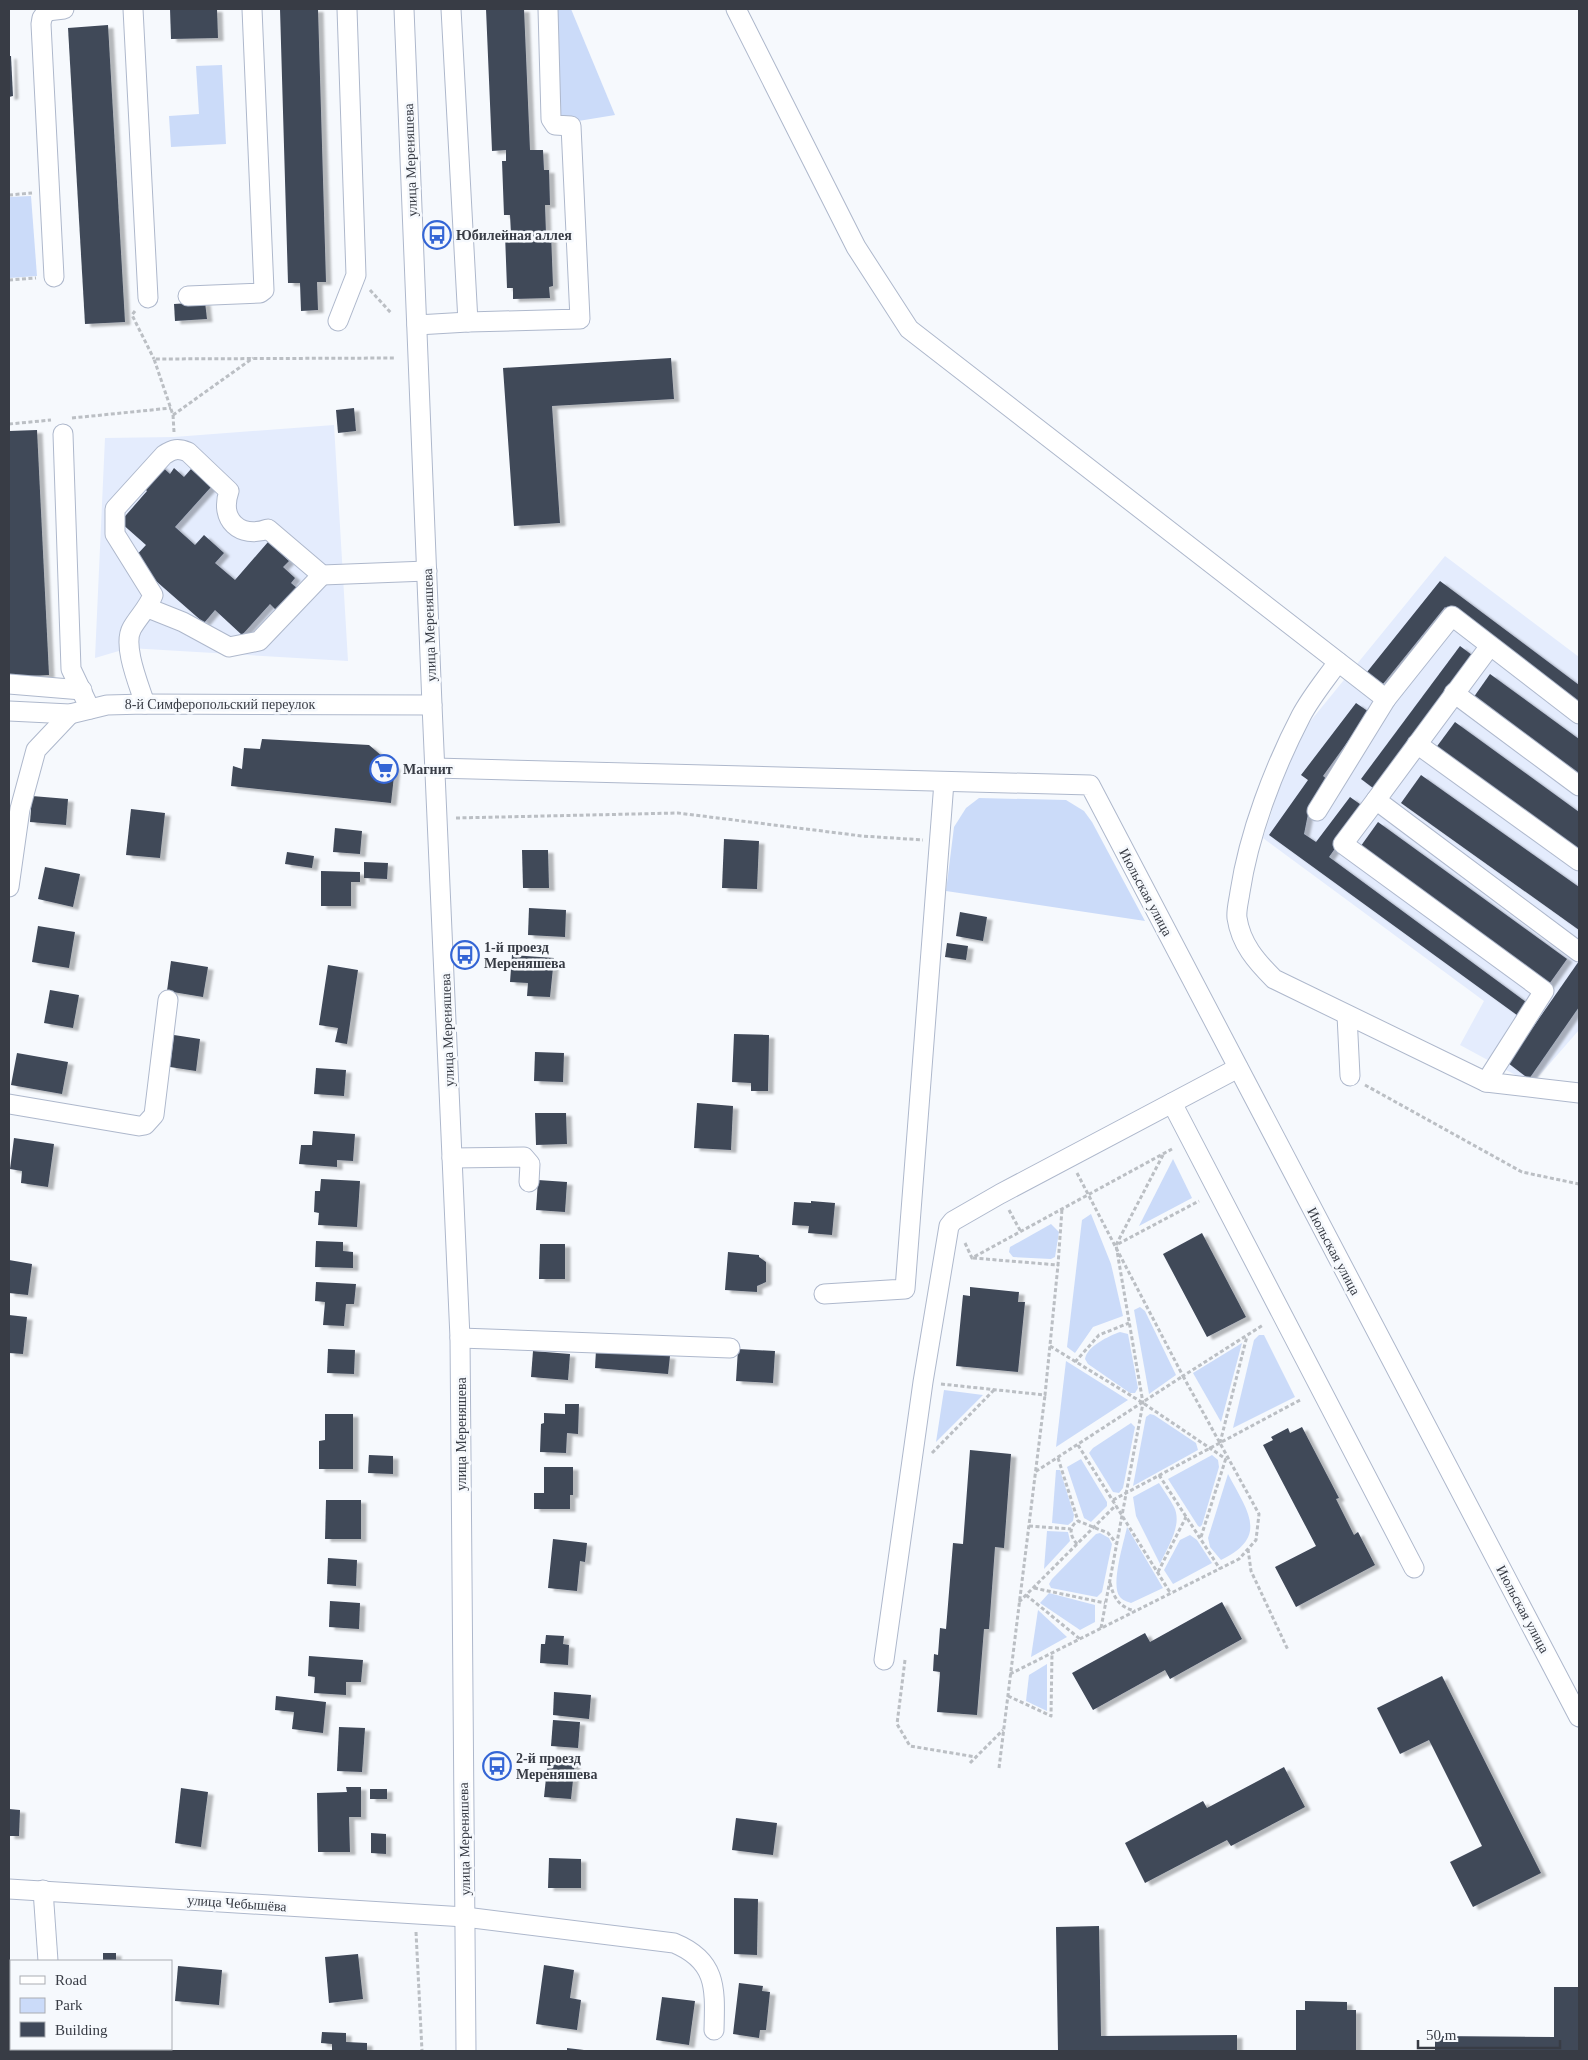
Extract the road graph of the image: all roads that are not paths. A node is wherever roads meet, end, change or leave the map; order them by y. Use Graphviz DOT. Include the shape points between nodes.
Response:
graph roads {
  1 [pos="64,9"];
  2 [pos="132,9"];
  3 [pos="252,9"];
  4 [pos="347,9"];
  5 [pos="404,9"];
  6 [pos="451,9"];
  7 [pos="548,9"];
  8 [pos="736,9"];
  9 [pos="54,276"];
  10 [pos="188,296"];
  11 [pos="148,298"];
  12 [pos="338,321"];
  13 [pos="468,322"];
  14 [pos="416,325"];
  15 [pos="56,426"];
  16 [pos="426,571"];
  17 [pos="322,575"];
  18 [pos="148,608"];
  19 [pos="1490,646"];
  20 [pos="1338,662"];
  21 [pos="9,684"];
  22 [pos="82,690"];
  23 [pos="1454,693"];
  24 [pos="1386,699"];
  25 [pos="145,704"];
  26 [pos="432,705"];
  27 [pos="90,709"];
  28 [pos="9,711"];
  29 [pos="70,714"];
  30 [pos="1579,714"];
  31 [pos="1417,744"];
  32 [pos="435,768"];
  33 [pos="944,782"];
  34 [pos="1579,786"];
  35 [pos="1376,800"];
  36 [pos="15,808"];
  37 [pos="1317,811"];
  38 [pos="1579,861"];
  39 [pos="9,887"];
  40 [pos="1579,952"];
  41 [pos="168,1000"];
  42 [pos="1348,1015"];
  43 [pos="1238,1068"];
  44 [pos="1350,1076"];
  45 [pos="1486,1082"];
  46 [pos="1579,1092"];
  47 [pos="1172,1103"];
  48 [pos="9,1104"];
  49 [pos="452,1158"];
  50 [pos="529,1182"];
  51 [pos="824,1294"];
  52 [pos="460,1338"];
  53 [pos="730,1348"];
  54 [pos="1414,1568"];
  55 [pos="884,1660"];
  56 [pos="1579,1716"];
  57 [pos="9,1889"];
  58 [pos="43,1890"];
  59 [pos="465,1917"];
  60 [pos="48,1960"];
  61 [pos="714,2030"];
  62 [pos="466,2051"];
  1 -- 9 [label="street" via="47,12 41,24"];
  2 -- 11 [label="street"];
  3 -- 10 [label="street" via="264,290 260,293"];
  4 -- 12 [label="street" via="356,275"];
  5 -- 14 [label="street, улица Мереняшева"];
  6 -- 13 [label="street"];
  7 -- 13 [label="street" via="551,119 555,125 571,126 580,319"];
  8 -- 20 [label="street" via="856,247 909,329"];
  13 -- 14 [label="street"];
  14 -- 16 [label="street, улица Мереняшева"];
  15 -- 22 [label="street" via="72,668"];
  16 -- 17 [label="street"];
  16 -- 26 [label="street, улица Мереняшева"];
  17 -- 18 [label="street" via="259,641 229,647 183,622"];
  17 -- 18 [label="street" via="268,529 257,533 245,532 233,524 226,512 229,491 188,452 172,450 115,509 115,534 152,595"];
  18 -- 25 [label="street" via="131,630 129,648"];
  19 -- 23 [label="street"];
  19 -- 24 [label="street" via="1452,616"];
  19 -- 30 [label="street"];
  20 -- 24 [label="street"];
  20 -- 42 [label="street" via="1302,714 1279,765 1253,835 1237,916 1243,941 1257,963 1274,979"];
  21 -- 22 [label="street"];
  22 -- 27 [label="street"];
  23 -- 31 [label="street"];
  23 -- 34 [label="street"];
  24 -- 37 [label="street"];
  25 -- 26 [label="street, 8-й Симферопольский переулок"];
  25 -- 27 [label="street, 8-й Симферопольский переулок" via="107,704"];
  26 -- 32 [label="street, улица Мереняшева"];
  27 -- 29 [label="street, 8-й Симферопольский переулок"];
  28 -- 29 [label="street, 8-й Симферопольский переулок"];
  29 -- 36 [label="street" via="36,750"];
  31 -- 35 [label="street"];
  31 -- 38 [label="street"];
  32 -- 33 [label="street"];
  32 -- 49 [label="street, улица Мереняшева"];
  33 -- 43 [label="street, Июльская улица" via="1090,785"];
  33 -- 51 [label="street" via="905,1289"];
  35 -- 40 [label="street"];
  35 -- 45 [label="street" via="1343,844 1544,991"];
  36 -- 39 [label="street"];
  41 -- 48 [label="street" via="154,1115 145,1125"];
  42 -- 44 [label="street"];
  42 -- 45 [label="street"];
  43 -- 47 [label="street"];
  43 -- 56 [label="street, Июльская улица"];
  45 -- 46 [label="street"];
  47 -- 54 [label="street"];
  47 -- 55 [label="street" via="1000,1194 953,1221 948,1228"];
  49 -- 50 [label="street" via="524,1157 530,1164"];
  49 -- 52 [label="street, улица Мереняшева"];
  52 -- 53 [label="street"];
  52 -- 59 [label="street, улица Мереняшева"];
  57 -- 58 [label="street, улица Чебышёва"];
  58 -- 59 [label="street, улица Чебышёва"];
  58 -- 60 [label="street"];
  59 -- 61 [label="street, улица Чебышёва" via="674,1943 689,1949 706,1968 714,1988"];
  59 -- 62 [label="street, улица Мереняшева"];
}
